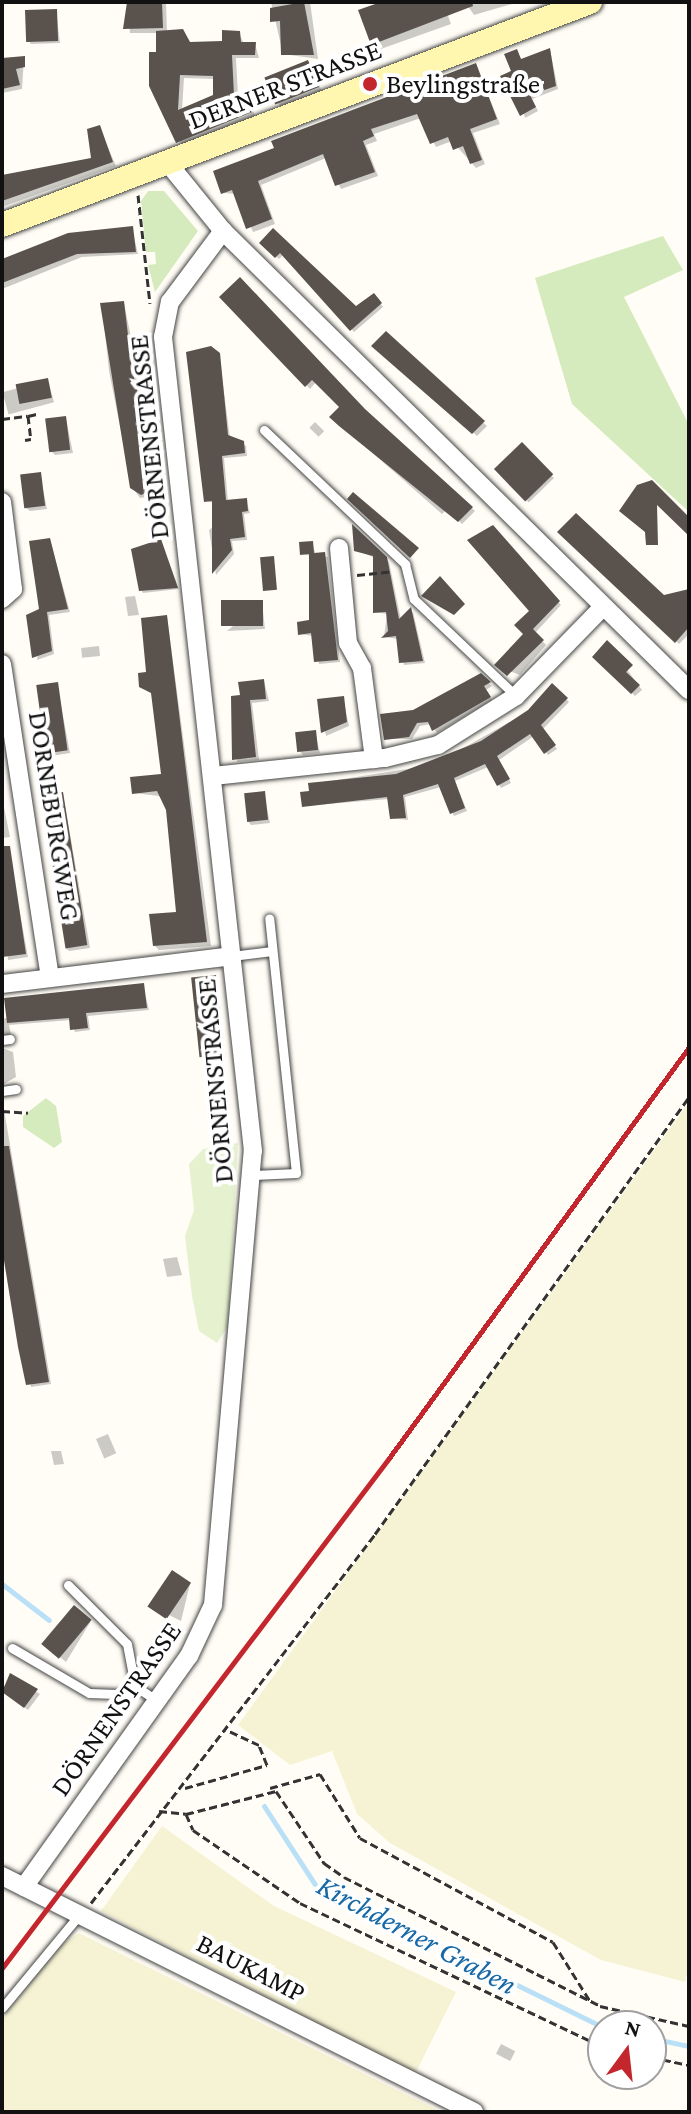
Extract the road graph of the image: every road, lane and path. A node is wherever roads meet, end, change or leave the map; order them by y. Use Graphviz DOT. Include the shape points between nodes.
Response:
graph roads {
  1 [pos="590,2"];
  2 [pos="167,162"];
  3 [pos="137,191"];
  4 [pos="2,225"];
  5 [pos="223,231"];
  6 [pos="150,303"];
  7 [pos="37,414"];
  8 [pos="28,416"];
  9 [pos="2,419"];
  10 [pos="264,430"];
  11 [pos="25,440"];
  12 [pos="2,502"];
  13 [pos="339,548"];
  14 [pos="408,570"];
  15 [pos="341,576"];
  16 [pos="2,599"];
  17 [pos="603,607"];
  18 [pos="2,664"];
  19 [pos="689,690"];
  20 [pos="516,696"];
  21 [pos="6,720"];
  22 [pos="374,759"];
  23 [pos="213,776"];
  24 [pos="269,918"];
  25 [pos="272,951"];
  26 [pos="232,956"];
  27 [pos="50,977"];
  28 [pos="2,984"];
  29 [pos="16,1089"];
  30 [pos="2,1091"];
  31 [pos="689,1097"];
  32 [pos="2,1111"];
  33 [pos="28,1113"];
  34 [pos="254,1175"];
  35 [pos="68,1585"];
  36 [pos="12,1648"];
  37 [pos="135,1686"];
  38 [pos="157,1701"];
  39 [pos="225,1729"];
  40 [pos="185,1788"];
  41 [pos="268,1789"];
  42 [pos="159,1811"];
  43 [pos="186,1814"];
  44 [pos="2,1876"];
  45 [pos="24,1887"];
  46 [pos="81,1916"];
  47 [pos="590,2001"];
  48 [pos="2,2008"];
  49 [pos="689,2026"];
  50 [pos="587,2039"];
  51 [pos="667,2060"];
  52 [pos="689,2065"];
  53 [pos="474,2112"];
  1 -- 2 [label="main road, DERNER STRASSE"];
  2 -- 4 [label="main road, DERNER STRASSE"];
  2 -- 5 [label="street"];
  3 -- 6 [label="path"];
  5 -- 17 [label="street"];
  5 -- 23 [label="street, DÖRNENSTRASSE" via="170,302 163,337"];
  7 -- 8 [label="path"];
  8 -- 9 [label="path"];
  8 -- 11 [label="path" via="31,439"];
  10 -- 14 [label="lane"];
  12 -- 16 [label="street" via="13,589"];
  13 -- 15 [label="street"];
  14 -- 15 [label="path"];
  14 -- 20 [label="lane" via="414,599"];
  15 -- 22 [label="street"];
  17 -- 19 [label="street"];
  17 -- 20 [label="street"];
  18 -- 21 [label="street, DORNEBURGWEG"];
  20 -- 22 [label="street" via="438,745"];
  21 -- 27 [label="street, DORNEBURGWEG"];
  22 -- 23 [label="street"];
  23 -- 26 [label="street, DÖRNENSTRASSE"];
  24 -- 25 [label="lane"];
  25 -- 26 [label="lane"];
  25 -- 34 [label="lane" via="296,1173"];
  26 -- 27 [label="street"];
  26 -- 34 [label="street, DÖRNENSTRASSE"];
  27 -- 28 [label="street"];
  29 -- 30 [label="lane"];
  31 -- 39 [label="path" via="458,1422"];
  32 -- 33 [label="path"];
  34 -- 38 [label="street, DÖRNENSTRASSE" via="213,1605 209,1625"];
  35 -- 37 [label="lane" via="127,1644"];
  36 -- 37 [label="lane" via="89,1693 123,1694"];
  37 -- 38 [label="lane"];
  38 -- 45 [label="street, DÖRNENSTRASSE"];
  39 -- 40 [label="path"];
  39 -- 40 [label="path" via="259,1745 267,1765"];
  40 -- 42 [label="path"];
  41 -- 43 [label="path"];
  41 -- 47 [label="path" via="283,1794 307,1841 344,1877"];
  41 -- 47 [label="path" via="320,1774 360,1838 553,1942"];
  42 -- 43 [label="path"];
  42 -- 46 [label="path"];
  43 -- 50 [label="path" via="193,1830 300,1903"];
  44 -- 45 [label="street, BAUKAMP"];
  45 -- 46 [label="street, BAUKAMP"];
  46 -- 48 [label="lane"];
  46 -- 53 [label="street, BAUKAMP"];
  47 -- 49 [label="path"];
  51 -- 52 [label="path"];
}
